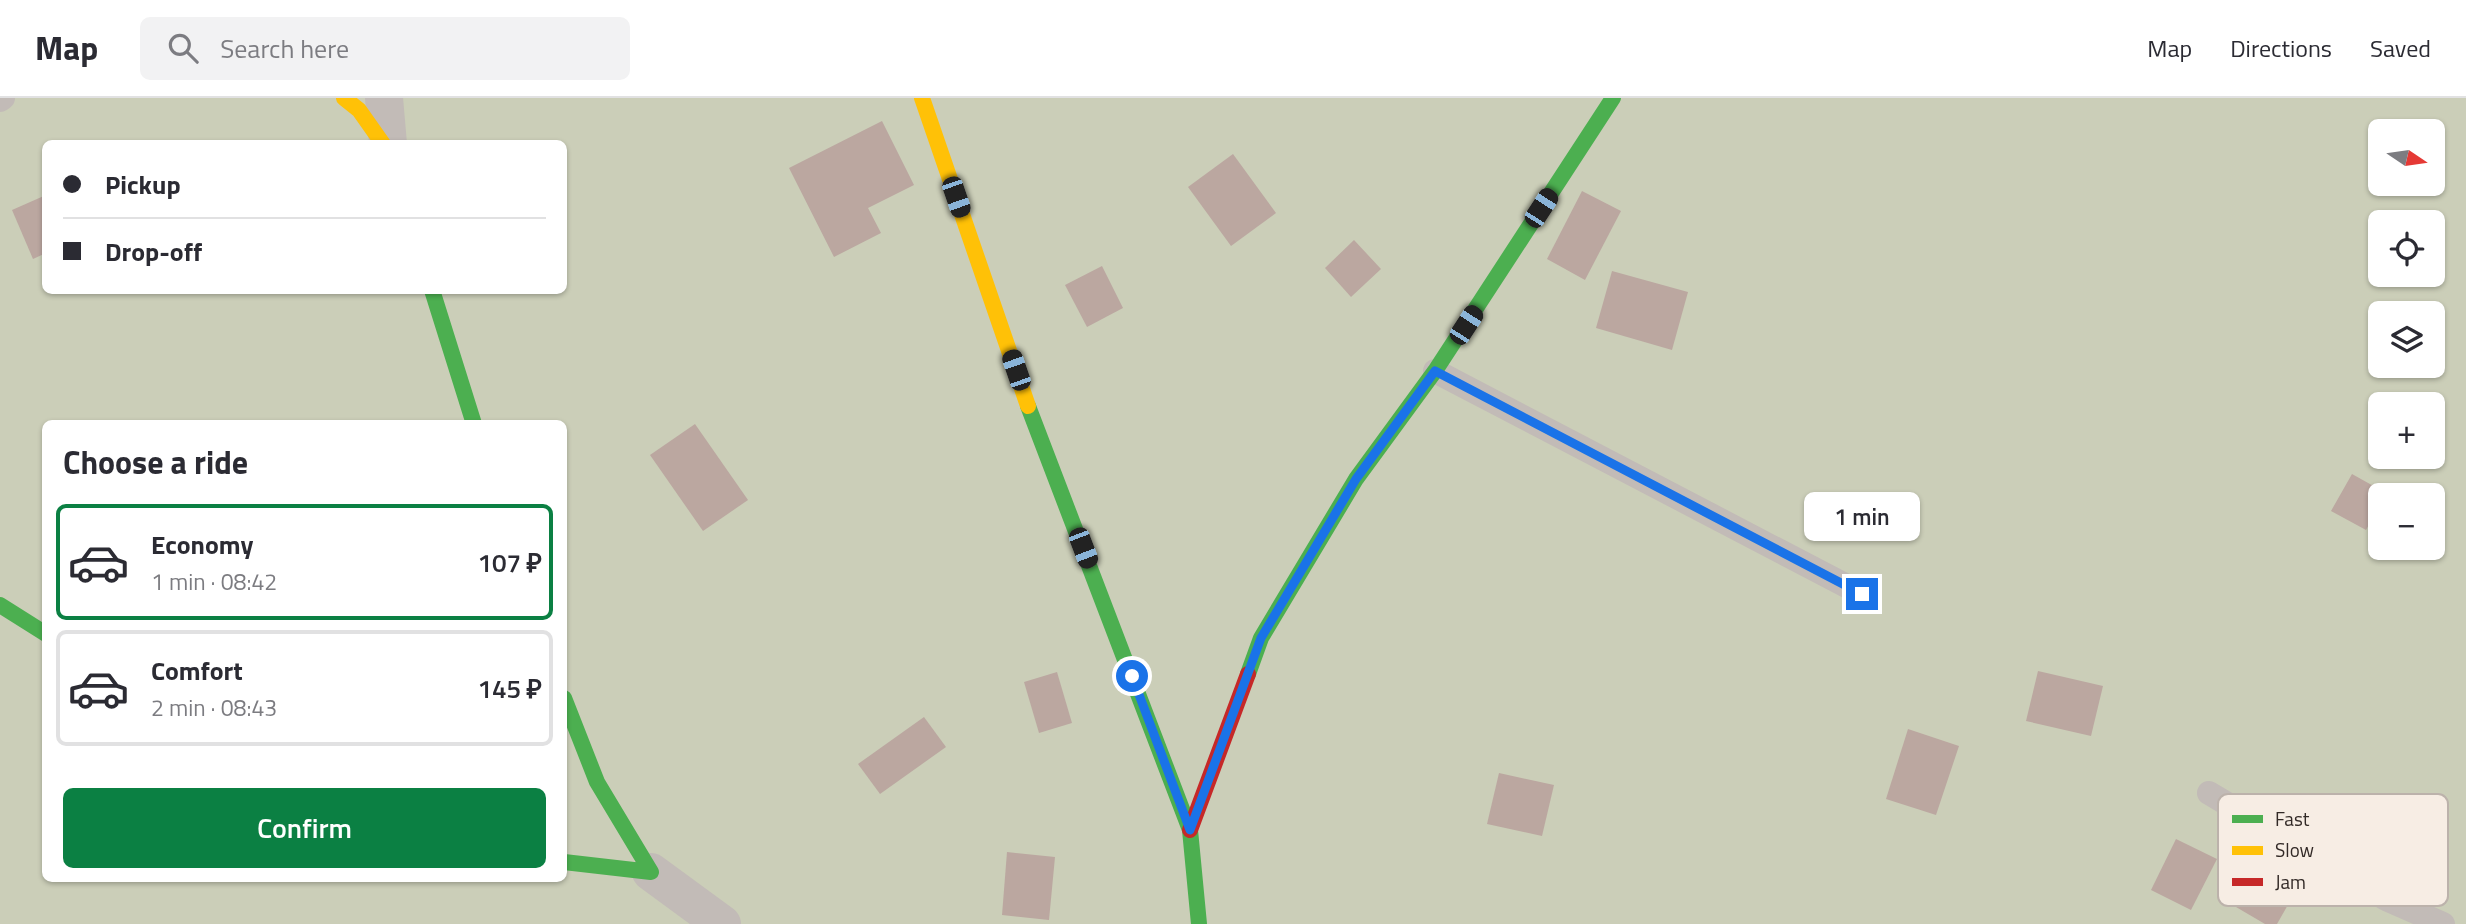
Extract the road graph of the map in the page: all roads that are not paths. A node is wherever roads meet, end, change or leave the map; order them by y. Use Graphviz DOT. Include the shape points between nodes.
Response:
graph roads {
  1 [pos="344,98"];
  2 [pos="384,98"];
  3 [pos="922,98"];
  4 [pos="1613,98"];
  5 [pos="382,140"];
  6 [pos="385,140"];
  7 [pos="433,294"];
  8 [pos="1435,371"];
  9 [pos="473,420"];
  10 [pos="1862,594"];
  11 [pos="0,605"];
  12 [pos="42,631"];
  13 [pos="567,706"];
  14 [pos="2209,793"];
  15 [pos="2218,798"];
  16 [pos="1190,830"];
  17 [pos="567,862"];
  18 [pos="651,872"];
  19 [pos="2402,906"];
  20 [pos="722,924"];
  21 [pos="1199,924"];
  22 [pos="2443,924"];
  1 -- 5 [label="street"];
  2 -- 6 [label="street"];
  3 -- 16 [label="street" via="1024,395"];
  4 -- 8 [label="street"];
  7 -- 9 [label="street"];
  8 -- 10 [label="lane"];
  8 -- 16 [label="street" via="1356,479 1261,638"];
  11 -- 12 [label="street"];
  13 -- 18 [label="street" via="597,782"];
  14 -- 15 [label="lane"];
  16 -- 21 [label="street"];
  17 -- 18 [label="street"];
  18 -- 20 [label="street"];
  19 -- 22 [label="lane"];
}
